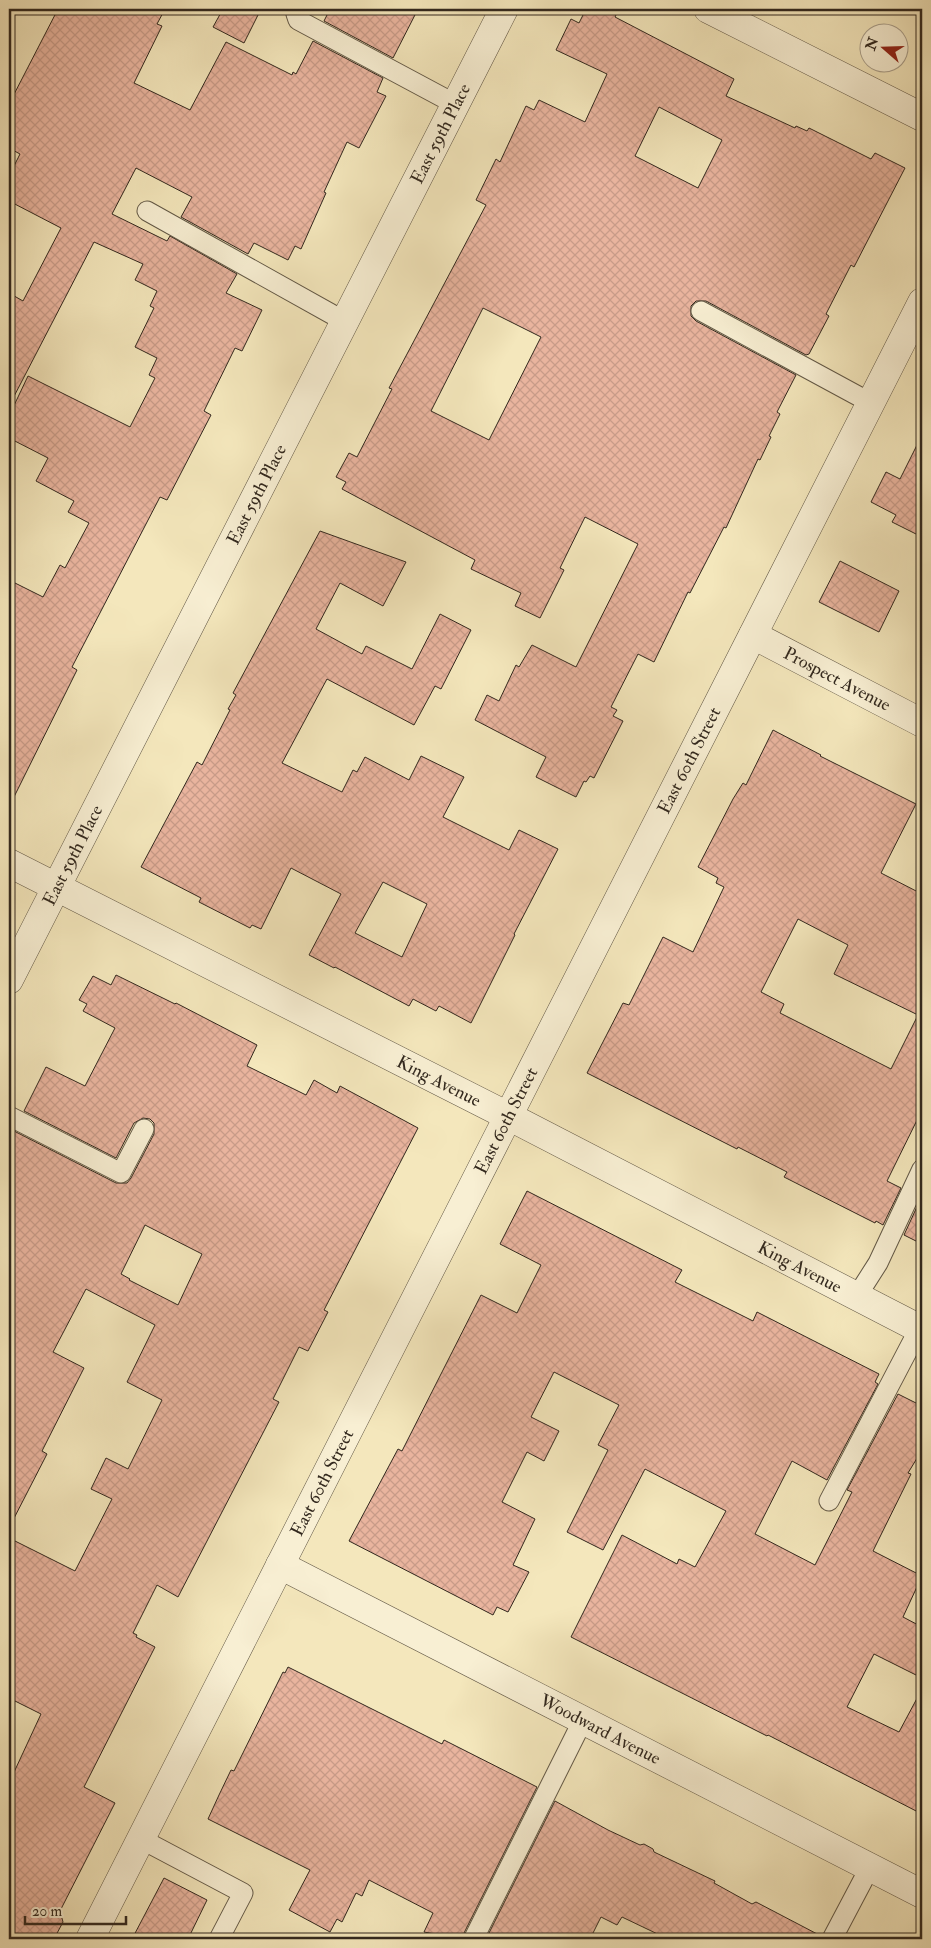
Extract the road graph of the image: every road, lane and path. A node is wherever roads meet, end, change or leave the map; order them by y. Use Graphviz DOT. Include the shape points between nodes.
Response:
graph roads {
  1 [pos="298,9"];
  2 [pos="504,9"];
  3 [pos="708,9"];
  4 [pos="455,104"];
  5 [pos="922,117"];
  6 [pos="148,211"];
  7 [pos="922,302"];
  8 [pos="701,311"];
  9 [pos="344,321"];
  10 [pos="871,403"];
  11 [pos="753,635"];
  12 [pos="922,723"];
  13 [pos="9,863"];
  14 [pos="56,887"];
  15 [pos="9,980"];
  16 [pos="9,1116"];
  17 [pos="508,1116"];
  18 [pos="144,1129"];
  19 [pos="922,1169"];
  20 [pos="857,1296"];
  21 [pos="921,1329"];
  22 [pos="829,1501"];
  23 [pos="280,1565"];
  24 [pos="583,1720"];
  25 [pos="141,1839"];
  26 [pos="870,1867"];
  27 [pos="922,1894"];
  28 [pos="474,1938"];
  29 [pos="90,1939"];
  30 [pos="219,1939"];
  31 [pos="832,1939"];
  1 -- 4 [label="lane" via="298,20"];
  2 -- 4 [label="street, East 59th Place"];
  3 -- 5 [label="street"];
  4 -- 9 [label="street, East 59th Place"];
  6 -- 9 [label="lane"];
  7 -- 10 [label="street, East 60th Street"];
  8 -- 10 [label="lane"];
  9 -- 14 [label="street, East 59th Place"];
  10 -- 11 [label="street, East 60th Street"];
  11 -- 12 [label="street, Prospect Avenue"];
  11 -- 17 [label="street, East 60th Street"];
  13 -- 14 [label="street, King Avenue"];
  14 -- 15 [label="street, East 59th Place"];
  14 -- 17 [label="street, King Avenue"];
  16 -- 18 [label="lane" via="121,1173"];
  17 -- 20 [label="street, King Avenue"];
  17 -- 23 [label="street, East 60th Street"];
  19 -- 20 [label="lane" via="878,1263"];
  20 -- 21 [label="street, King Avenue"];
  21 -- 22 [label="lane"];
  23 -- 24 [label="street, Woodward Avenue"];
  23 -- 25 [label="street, East 60th Street"];
  24 -- 26 [label="street, Woodward Avenue"];
  24 -- 28 [label="lane"];
  25 -- 29 [label="street, East 60th Street"];
  25 -- 30 [label="lane" via="243,1893"];
  26 -- 27 [label="street, Woodward Avenue"];
  26 -- 31 [label="lane"];
}
